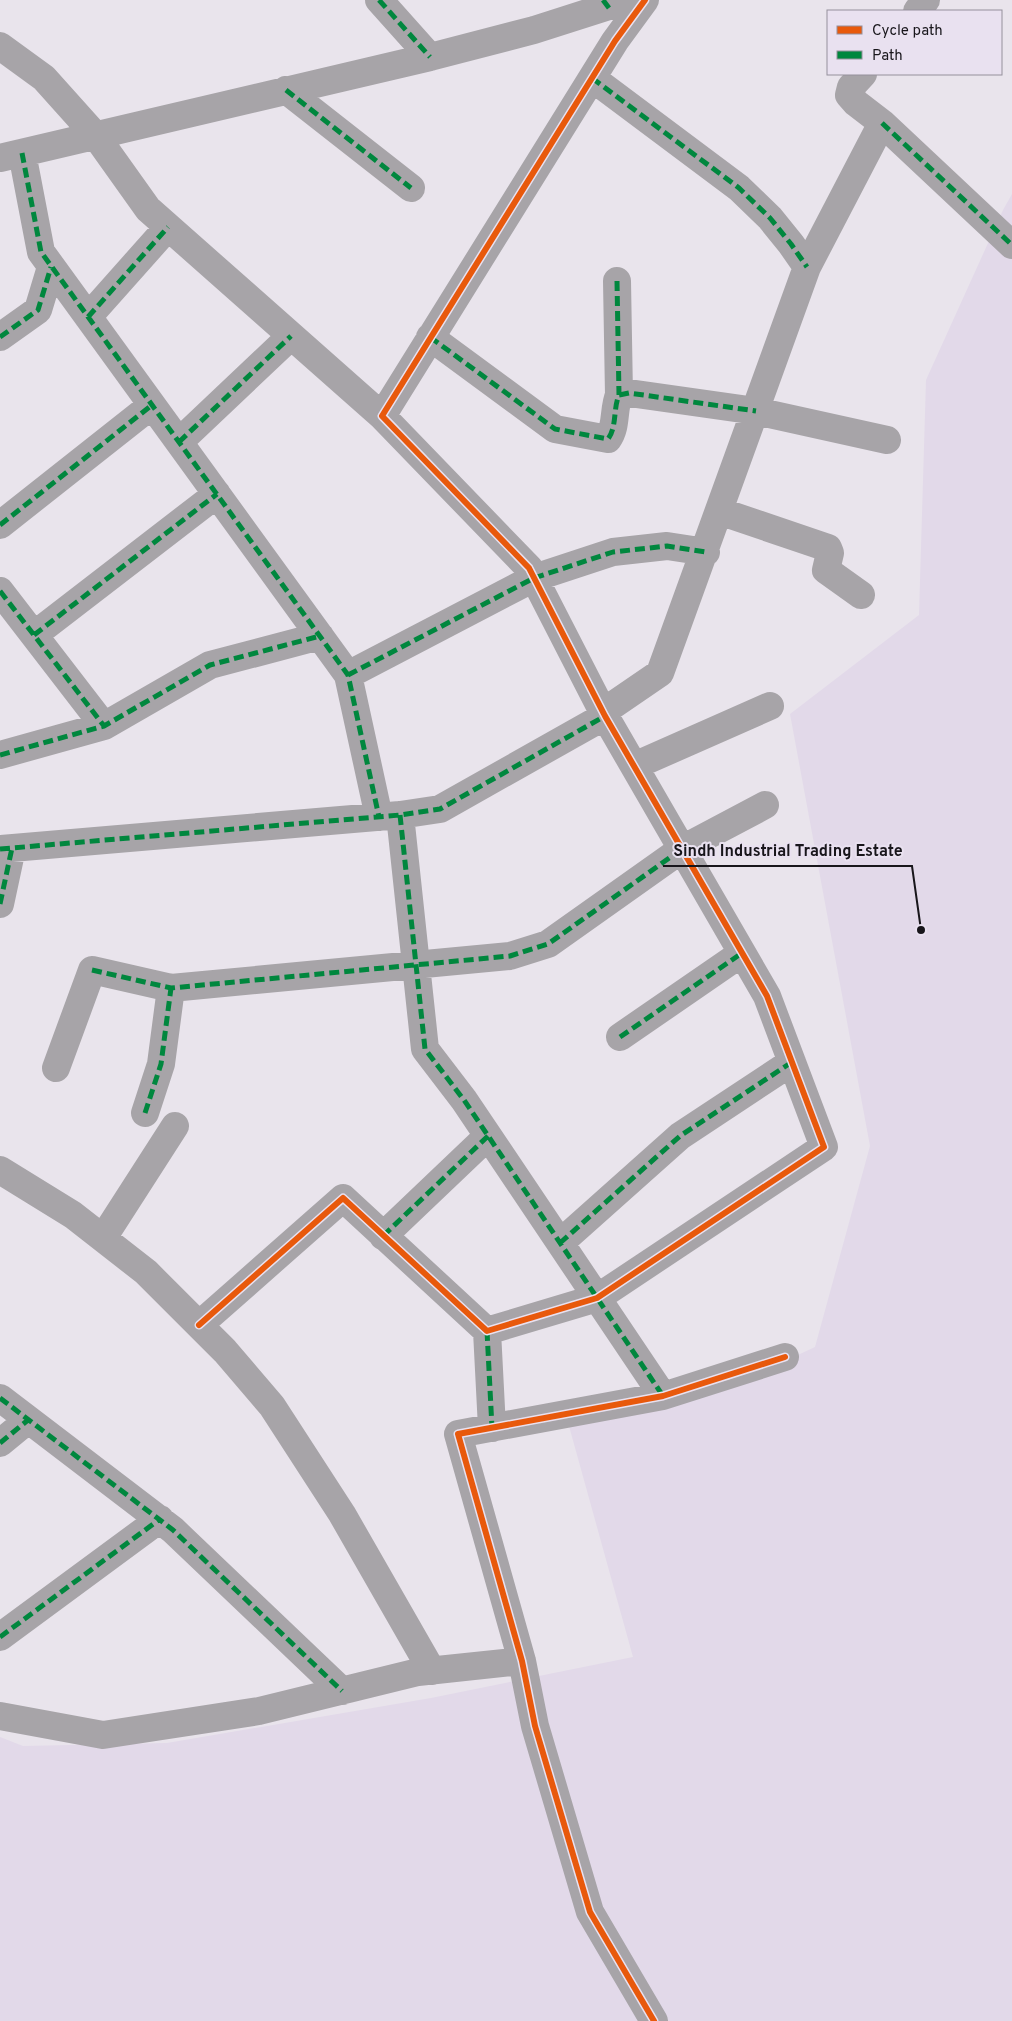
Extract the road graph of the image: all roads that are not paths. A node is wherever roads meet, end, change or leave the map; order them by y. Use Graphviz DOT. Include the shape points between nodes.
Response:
graph roads {
  1 [pos="379,0"];
  2 [pos="645,0"];
  3 [pos="926,0"];
  4 [pos="613,3"];
  5 [pos="918,10"];
  6 [pos="0,46"];
  7 [pos="430,57"];
  8 [pos="862,75"];
  9 [pos="592,78"];
  10 [pos="286,90"];
  11 [pos="882,123"];
  12 [pos="96,136"];
  13 [pos="11,155"];
  14 [pos="411,188"];
  15 [pos="168,227"];
  16 [pos="1012,245"];
  17 [pos="51,266"];
  18 [pos="808,267"];
  19 [pos="617,281"];
  20 [pos="88,317"];
  21 [pos="291,336"];
  22 [pos="0,337"];
  23 [pos="430,338"];
  24 [pos="619,395"];
  25 [pos="152,405"];
  26 [pos="756,410"];
  27 [pos="382,416"];
  28 [pos="887,440"];
  29 [pos="179,442"];
  30 [pos="217,494"];
  31 [pos="719,510"];
  32 [pos="0,525"];
  33 [pos="706,552"];
  34 [pos="534,578"];
  35 [pos="0,591"];
  36 [pos="861,594"];
  37 [pos="34,635"];
  38 [pos="320,636"];
  39 [pos="348,675"];
  40 [pos="770,706"];
  41 [pos="604,714"];
  42 [pos="104,726"];
  43 [pos="0,755"];
  44 [pos="634,766"];
  45 [pos="765,805"];
  46 [pos="389,816"];
  47 [pos="6,849"];
  48 [pos="682,849"];
  49 [pos="0,904"];
  50 [pos="742,952"];
  51 [pos="416,965"];
  52 [pos="170,988"];
  53 [pos="620,1037"];
  54 [pos="792,1062"];
  55 [pos="56,1068"];
  56 [pos="145,1113"];
  57 [pos="175,1126"];
  58 [pos="488,1136"];
  59 [pos="0,1170"];
  60 [pos="383,1236"];
  61 [pos="103,1238"];
  62 [pos="560,1243"];
  63 [pos="597,1298"];
  64 [pos="199,1326"];
  65 [pos="487,1331"];
  66 [pos="785,1357"];
  67 [pos="663,1396"];
  68 [pos="0,1398"];
  69 [pos="28,1420"];
  70 [pos="492,1428"];
  71 [pos="0,1443"];
  72 [pos="160,1520"];
  73 [pos="0,1637"];
  74 [pos="522,1661"];
  75 [pos="432,1671"];
  76 [pos="342,1691"];
  77 [pos="0,1716"];
  78 [pos="654,2021"];
  1 -- 7 [label="street"];
  2 -- 9 [label="street"];
  3 -- 5 [label="street"];
  4 -- 7 [label="street" via="534,30"];
  6 -- 12 [label="street" via="44,78"];
  7 -- 10 [label="street"];
  8 -- 11 [label="street" via="851,87 849,95"];
  9 -- 18 [label="street" via="739,188 770,218"];
  9 -- 23 [label="street"];
  10 -- 12 [label="street"];
  10 -- 14 [label="street"];
  11 -- 16 [label="street"];
  11 -- 18 [label="street"];
  12 -- 13 [label="street"];
  12 -- 15 [label="street" via="148,209"];
  13 -- 17 [label="street" via="41,252"];
  15 -- 20 [label="street"];
  15 -- 21 [label="street"];
  17 -- 20 [label="street"];
  17 -- 22 [label="street" via="38,310"];
  18 -- 26 [label="street"];
  19 -- 24 [label="street"];
  20 -- 25 [label="street"];
  21 -- 27 [label="street"];
  21 -- 29 [label="street"];
  23 -- 24 [label="street" via="555,429 608,439 613,433"];
  23 -- 27 [label="street"];
  24 -- 26 [label="street" via="629,393"];
  25 -- 29 [label="street"];
  25 -- 32 [label="street"];
  26 -- 28 [label="street"];
  26 -- 31 [label="street"];
  27 -- 34 [label="street" via="529,568"];
  29 -- 30 [label="street"];
  30 -- 37 [label="street"];
  30 -- 38 [label="street"];
  31 -- 33 [label="street"];
  31 -- 36 [label="street" via="828,548 826,570"];
  33 -- 34 [label="street" via="667,546 613,552"];
  33 -- 41 [label="street" via="660,673"];
  34 -- 39 [label="street"];
  34 -- 41 [label="street"];
  35 -- 37 [label="street"];
  37 -- 42 [label="street"];
  38 -- 39 [label="street"];
  38 -- 42 [label="street" via="210,665"];
  39 -- 46 [label="street"];
  40 -- 44 [label="street"];
  41 -- 44 [label="street"];
  41 -- 46 [label="street" via="440,809"];
  42 -- 43 [label="street"];
  44 -- 48 [label="street"];
  45 -- 48 [label="street"];
  46 -- 47 [label="street"];
  46 -- 51 [label="street"];
  47 -- 49 [label="street"];
  48 -- 50 [label="street"];
  48 -- 51 [label="street" via="548,944 510,956"];
  50 -- 53 [label="street"];
  50 -- 54 [label="street" via="767,996"];
  51 -- 52 [label="street"];
  51 -- 58 [label="street" via="425,1049"];
  52 -- 55 [label="street" via="92,970"];
  52 -- 56 [label="street" via="161,1064"];
  54 -- 62 [label="street" via="680,1136"];
  54 -- 63 [label="street" via="824,1147"];
  57 -- 61 [label="street"];
  58 -- 60 [label="street"];
  58 -- 62 [label="street"];
  59 -- 61 [label="street" via="73,1215"];
  60 -- 64 [label="street" via="343,1198"];
  60 -- 65 [label="street"];
  61 -- 64 [label="street" via="146,1272"];
  62 -- 63 [label="street"];
  63 -- 65 [label="street"];
  63 -- 67 [label="street"];
  64 -- 75 [label="street" via="272,1406 342,1514"];
  65 -- 70 [label="street"];
  66 -- 67 [label="street"];
  67 -- 70 [label="street"];
  68 -- 69 [label="street"];
  69 -- 71 [label="street"];
  69 -- 72 [label="street"];
  70 -- 74 [label="street" via="458,1434"];
  72 -- 73 [label="street"];
  72 -- 76 [label="street"];
  74 -- 75 [label="street"];
  74 -- 78 [label="street" via="534,1726 590,1912"];
  75 -- 76 [label="street"];
  76 -- 77 [label="street" via="259,1711 103,1735"];
}
